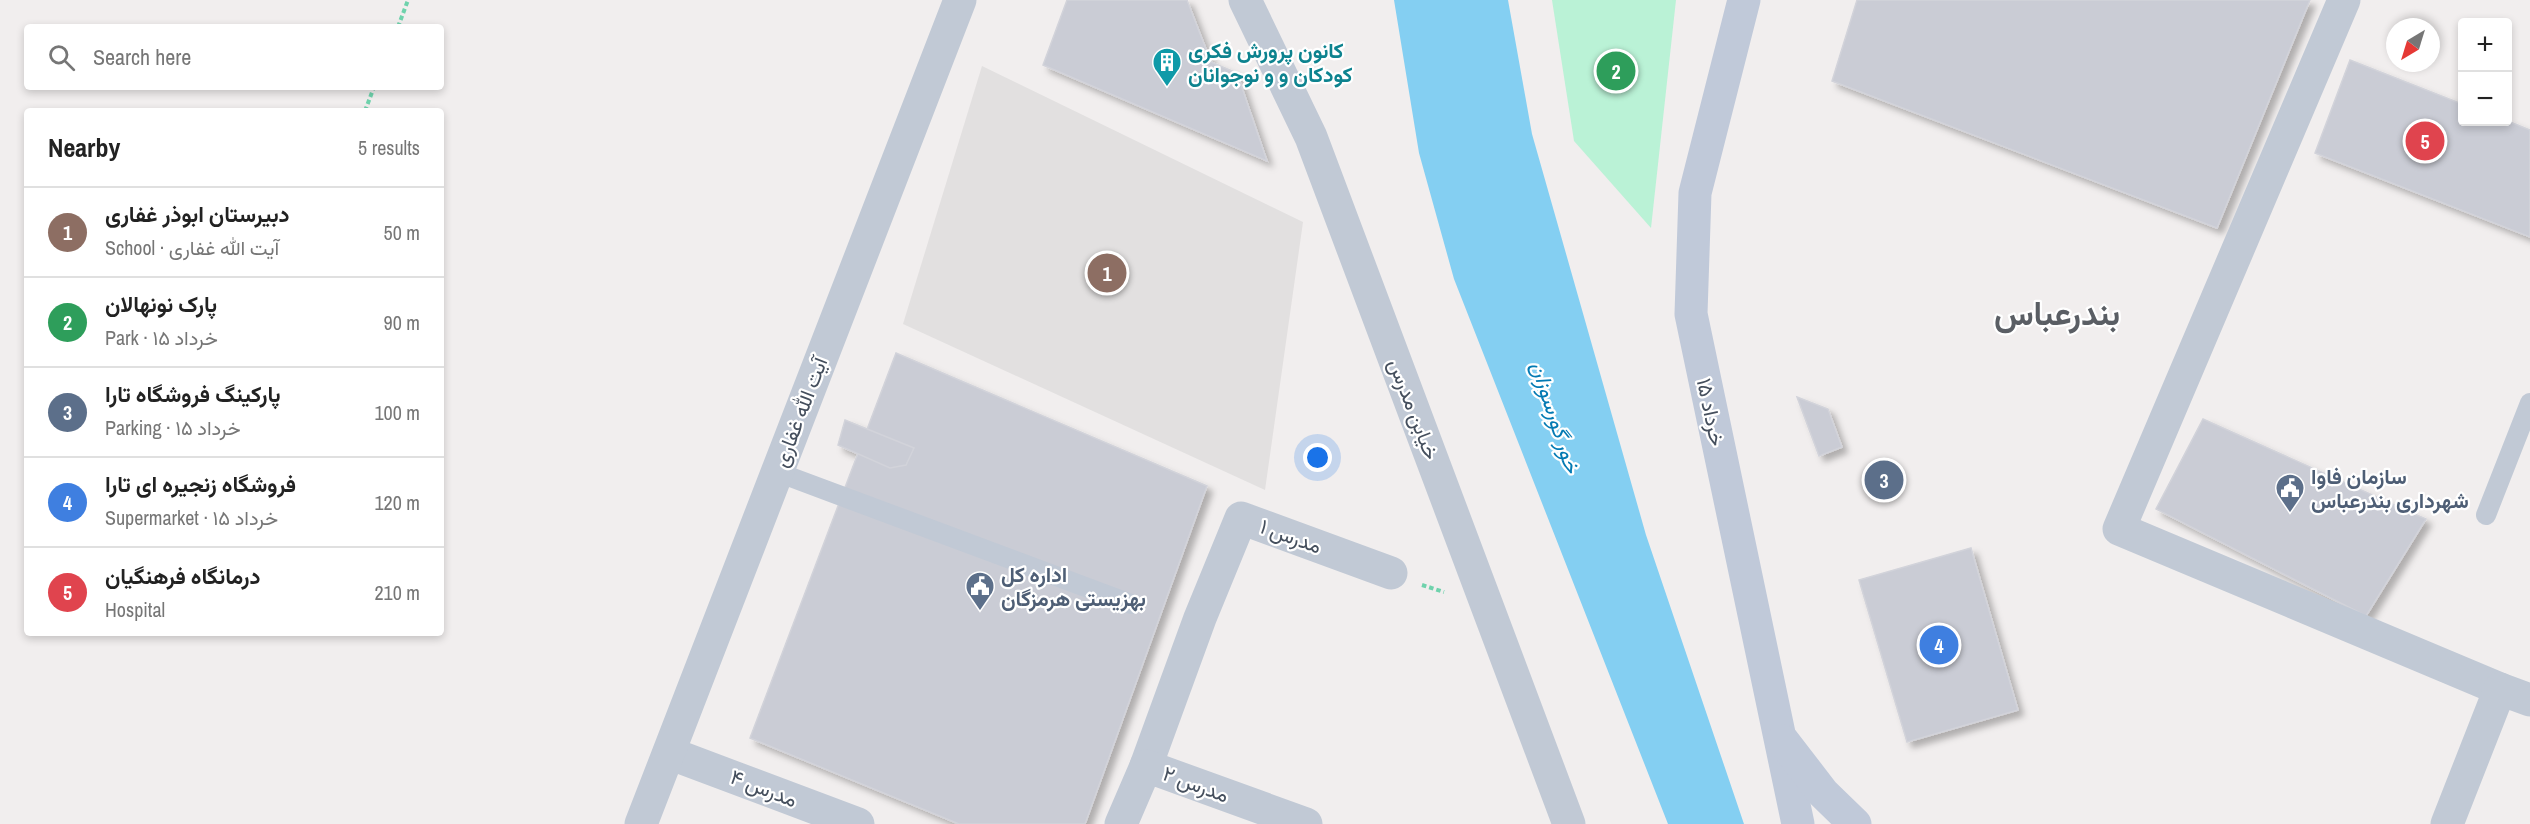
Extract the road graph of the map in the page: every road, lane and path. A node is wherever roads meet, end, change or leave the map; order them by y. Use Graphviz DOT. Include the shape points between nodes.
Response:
graph roads {
  1 [pos="408,0"];
  2 [pos="960,0"];
  3 [pos="1245,0"];
  4 [pos="1744,0"];
  5 [pos="2344,0"];
  6 [pos="399,24"];
  7 [pos="373,90"];
  8 [pos="366,108"];
  9 [pos="2530,403"];
  10 [pos="777,472"];
  11 [pos="2486,515"];
  12 [pos="1391,573"];
  13 [pos="1131,604"];
  14 [pos="1489,609"];
  15 [pos="2500,689"];
  16 [pos="2530,700"];
  17 [pos="1778,735"];
  18 [pos="669,753"];
  19 [pos="1146,766"];
  20 [pos="641,824"];
  21 [pos="858,824"];
  22 [pos="1121,824"];
  23 [pos="1306,824"];
  24 [pos="1569,824"];
  25 [pos="1798,824"];
  26 [pos="1855,824"];
  27 [pos="2447,824"];
  1 -- 6 [label="path"];
  2 -- 10 [label="street, آیت الله غفاری"];
  3 -- 14 [label="street, خیابن مدرس" via="1311,136"];
  4 -- 17 [label="main road, ۱۵ خرداد" via="1695,193 1691,314"];
  5 -- 15 [label="street" via="2119,529"];
  7 -- 8 [label="path"];
  9 -- 11 [label="lane"];
  10 -- 13 [label="lane"];
  10 -- 18 [label="street, آیت الله غفاری"];
  12 -- 14 [label="path"];
  12 -- 19 [label="street, مدرس ۱" via="1241,518"];
  14 -- 24 [label="street, خیابن مدرس"];
  15 -- 16 [label="street"];
  15 -- 27 [label="street"];
  17 -- 25 [label="main road, ۱۵ خرداد"];
  17 -- 26 [label="main road" via="1823,793"];
  18 -- 20 [label="street, آیت الله غفاری"];
  18 -- 21 [label="street, مدرس ۴"];
  19 -- 22 [label="street, مدرس ۲"];
  19 -- 23 [label="street, مدرس ۲"];
}
